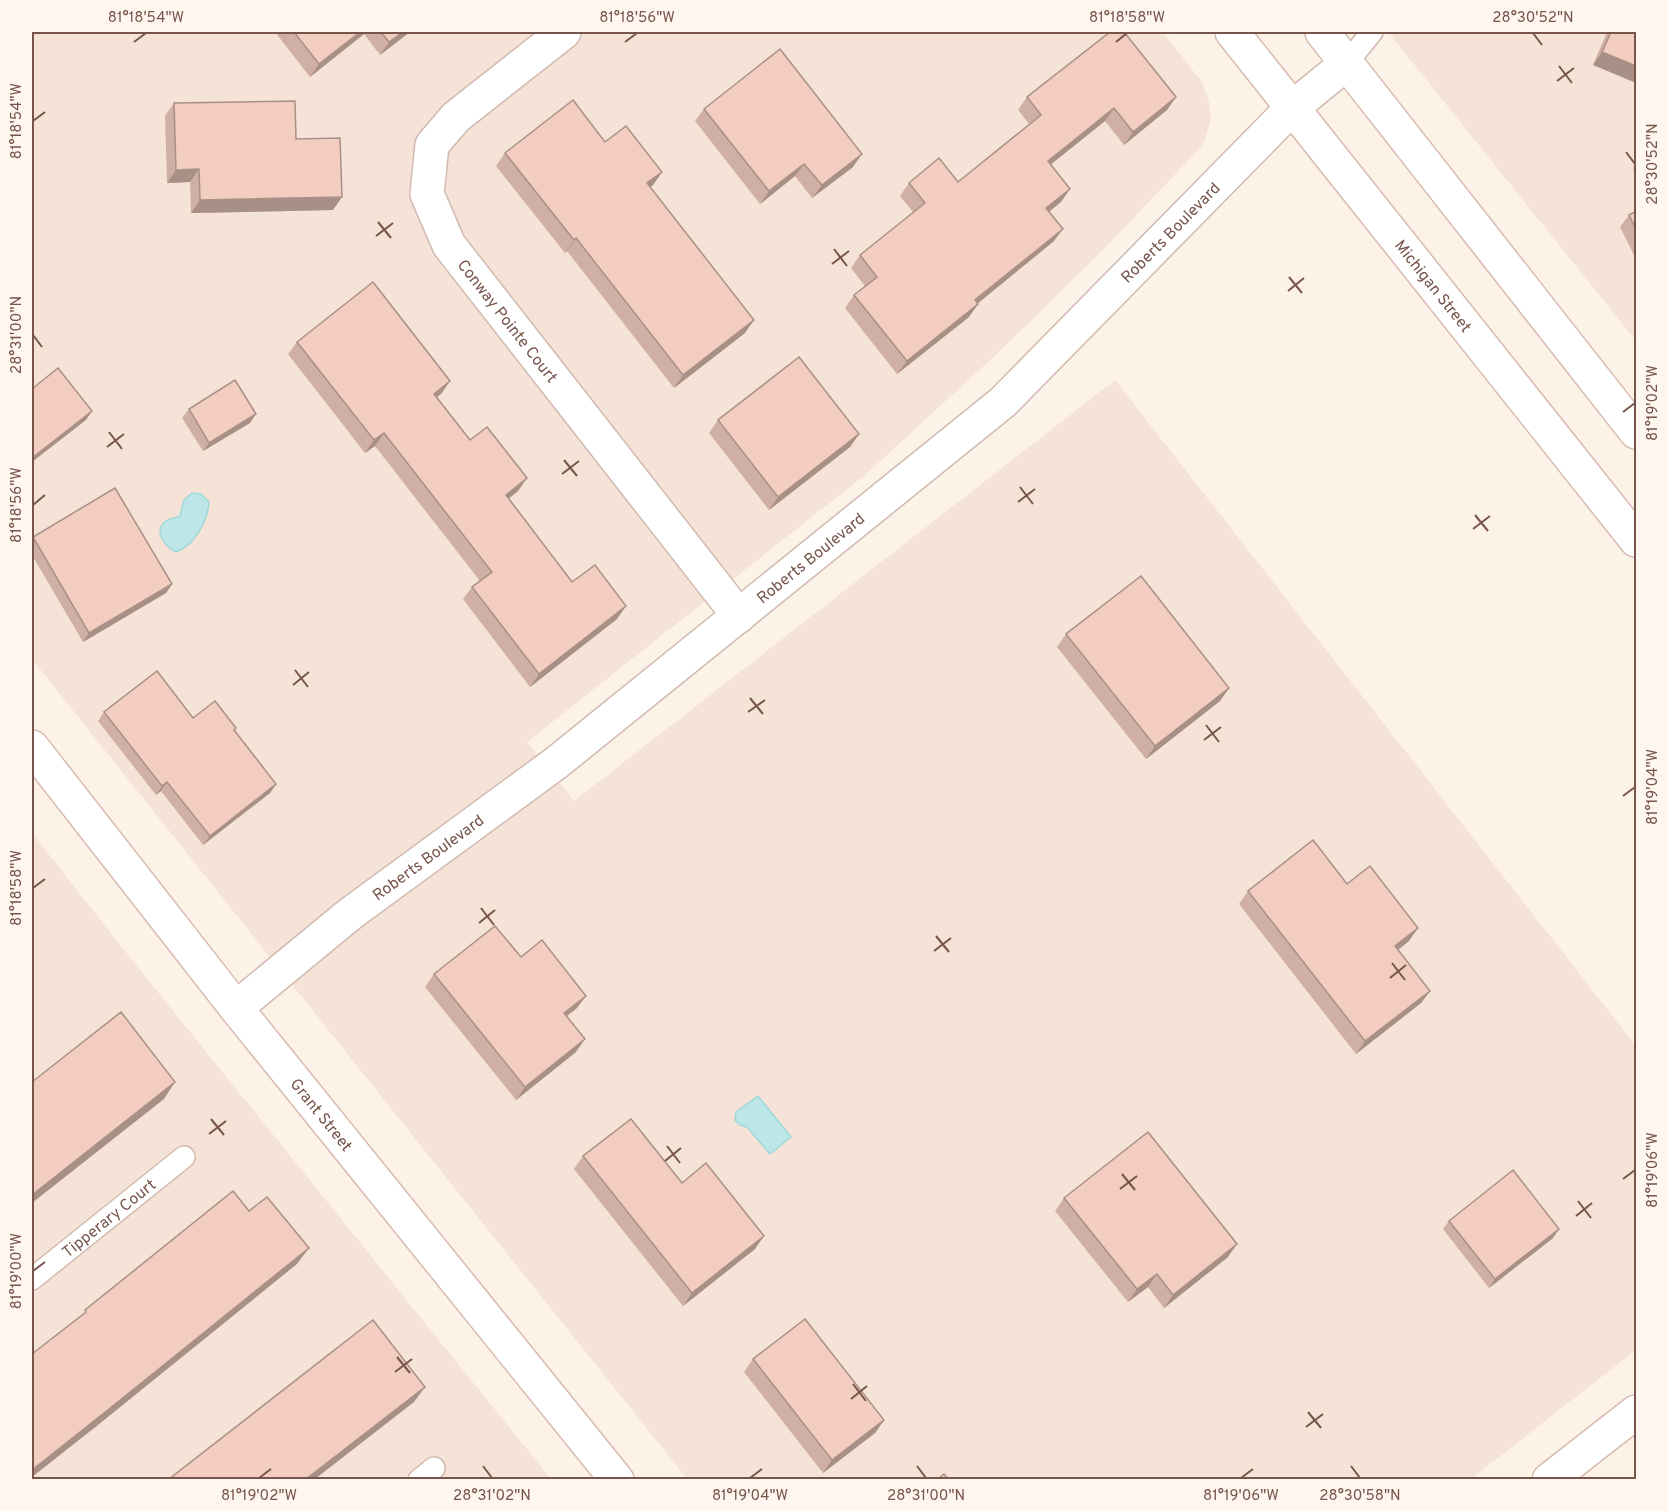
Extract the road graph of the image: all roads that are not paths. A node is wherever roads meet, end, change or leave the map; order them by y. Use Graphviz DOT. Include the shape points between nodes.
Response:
graph roads {
  1 [pos="564,32"];
  2 [pos="1232,32"];
  3 [pos="1322,32"];
  4 [pos="1372,32"];
  5 [pos="1346,64"];
  6 [pos="1292,108"];
  7 [pos="1636,432"];
  8 [pos="1636,540"];
  9 [pos="739,616"];
  10 [pos="32,747"];
  11 [pos="236,1008"];
  12 [pos="184,1157"];
  13 [pos="32,1279"];
  14 [pos="1636,1412"];
  15 [pos="617,1479"];
  16 [pos="1549,1479"];
  1 -- 9 [label="street, Conway Pointe Court" via="456,117 432,145 427,194 449,244"];
  2 -- 6 [label="street, Michigan Street"];
  3 -- 5 [label="street"];
  4 -- 5 [label="lane"];
  5 -- 6 [label="street, Roberts Boulevard"];
  5 -- 7 [label="street"];
  6 -- 8 [label="street, Michigan Street"];
  6 -- 9 [label="street, Roberts Boulevard" via="1003,402"];
  9 -- 11 [label="street, Roberts Boulevard" via="556,763 351,914"];
  10 -- 11 [label="street, Grant Street"];
  11 -- 15 [label="street, Grant Street"];
  12 -- 13 [label="lane, Tipperary Court"];
  14 -- 16 [label="street"];
}
